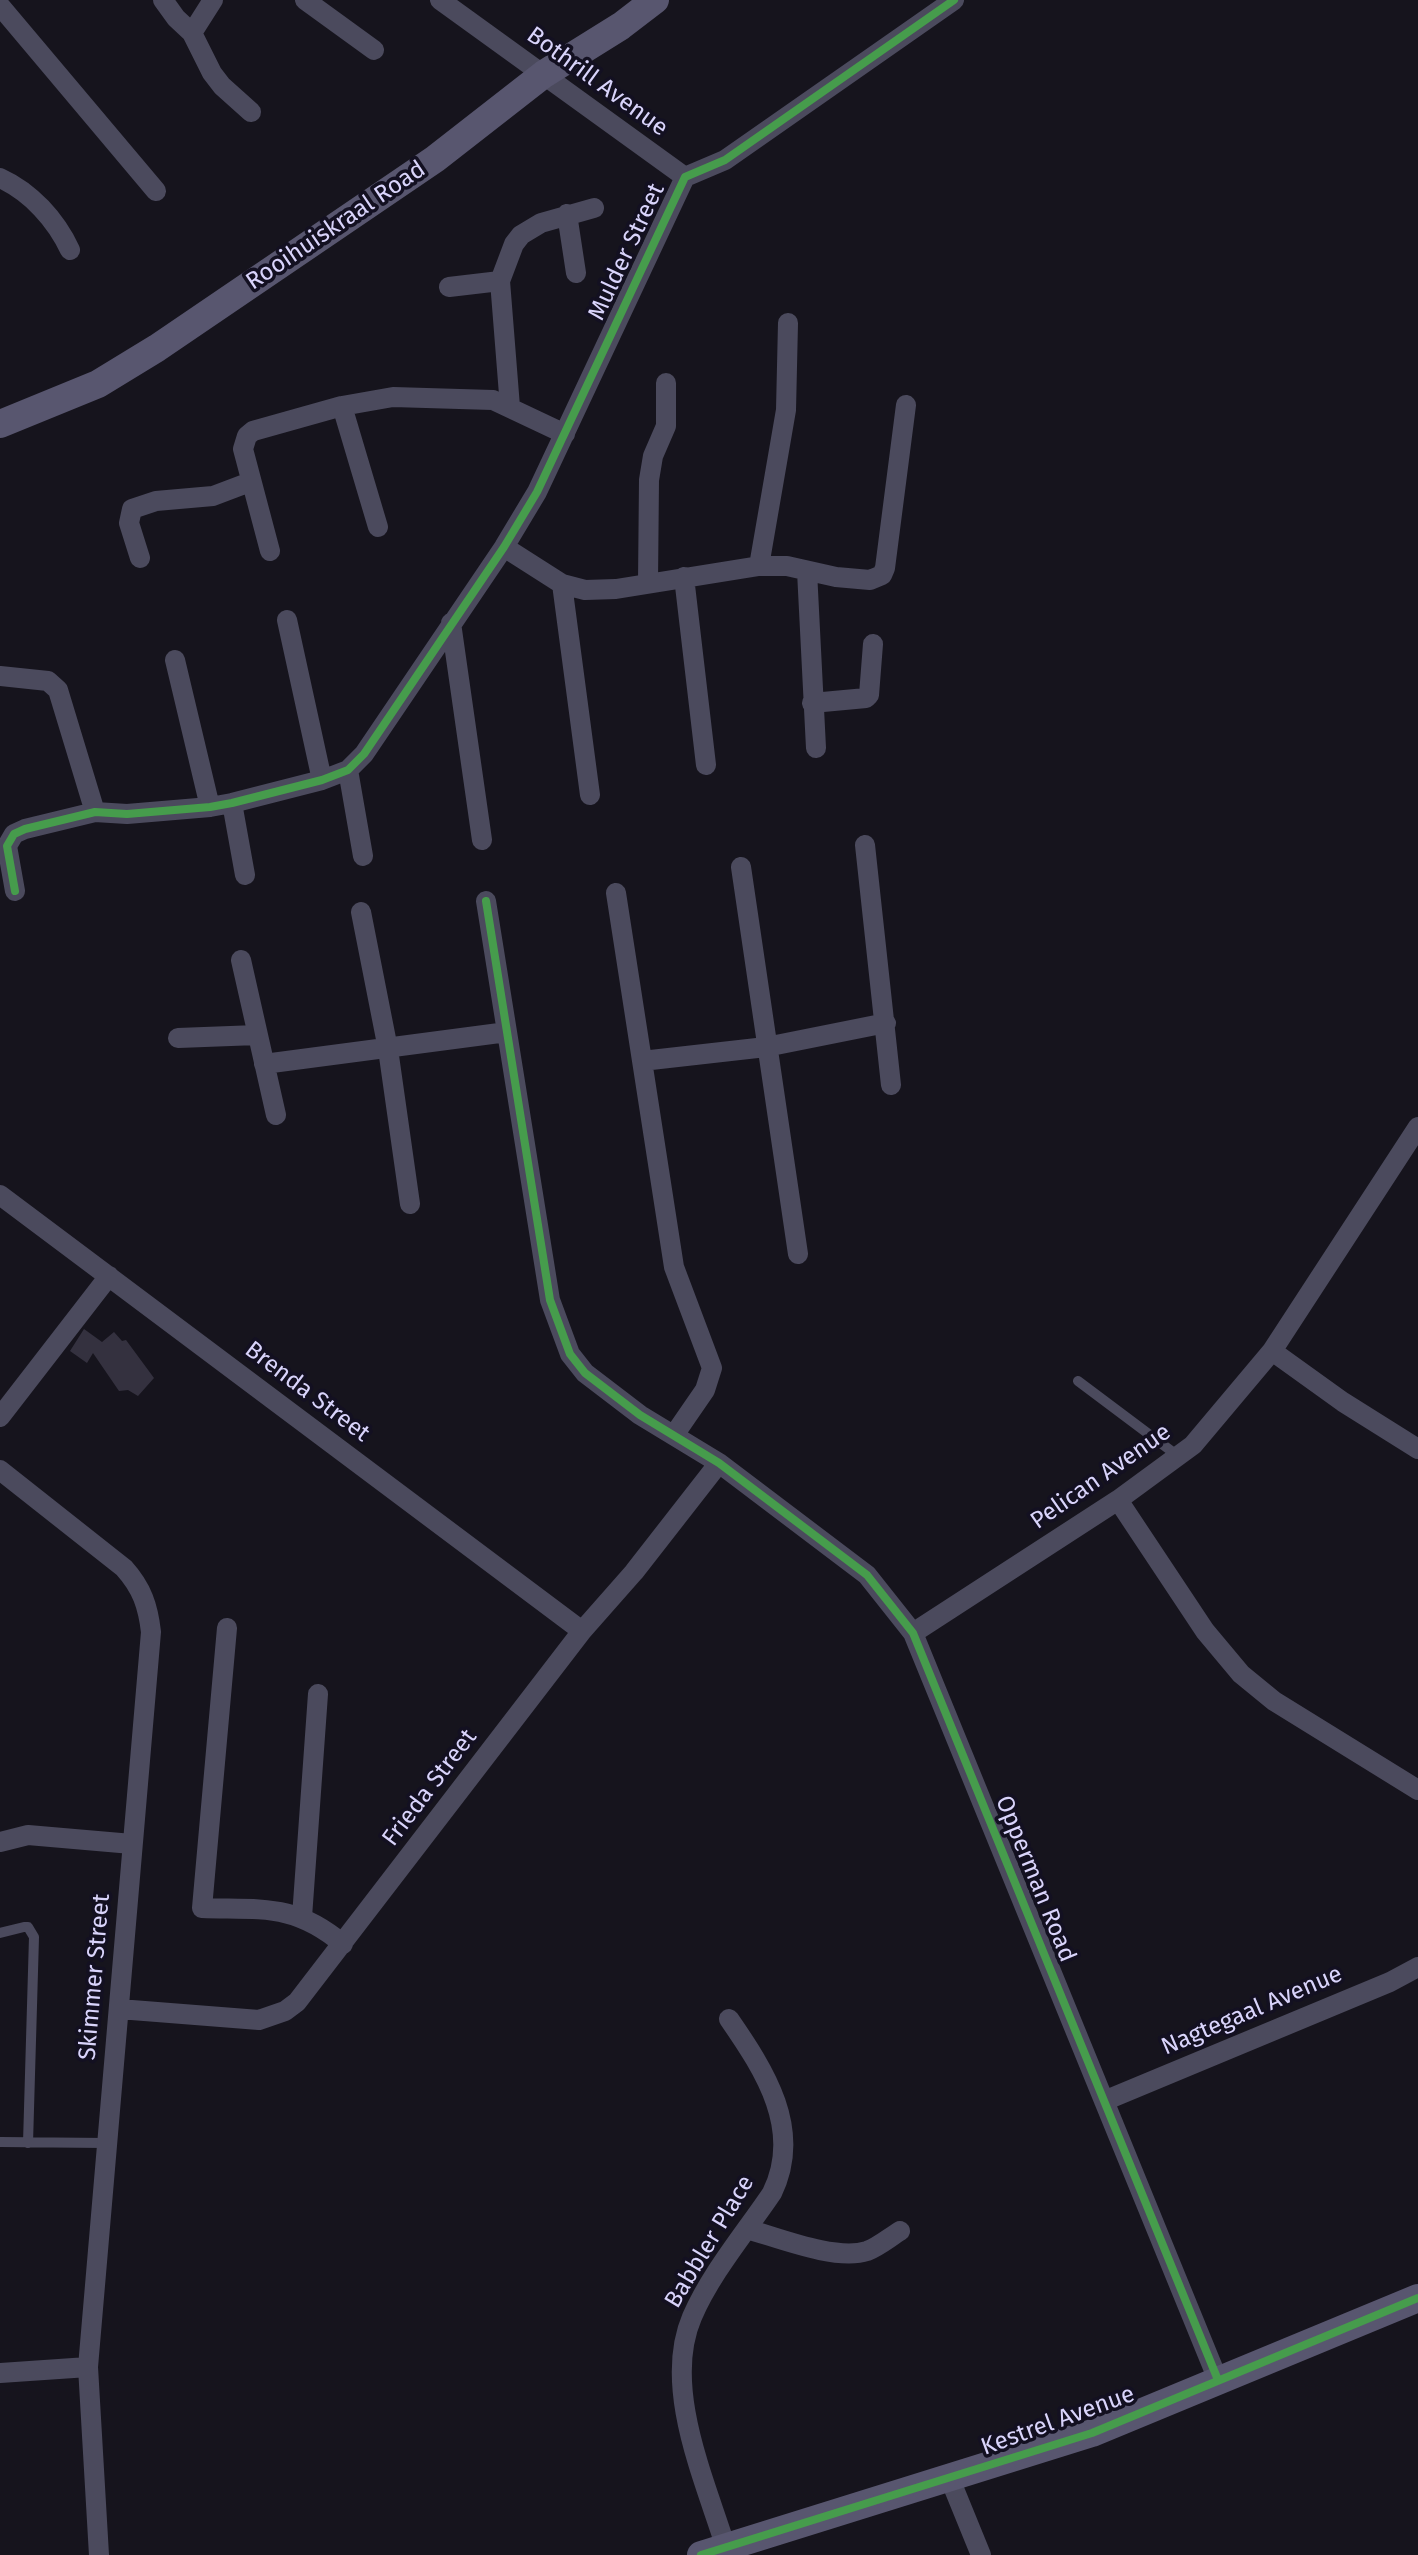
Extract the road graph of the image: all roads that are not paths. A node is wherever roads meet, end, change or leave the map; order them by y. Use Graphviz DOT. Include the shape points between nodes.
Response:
graph roads {
  1 [pos="163,0"];
  2 [pos="213,0"];
  3 [pos="305,0"];
  4 [pos="440,0"];
  5 [pos="655,0"];
  6 [pos="954,0"];
  7 [pos="3,5"];
  8 [pos="192,33"];
  9 [pos="374,50"];
  10 [pos="544,74"];
  11 [pos="251,112"];
  12 [pos="685,177"];
  13 [pos="0,178"];
  14 [pos="156,191"];
  15 [pos="594,208"];
  16 [pos="567,214"];
  17 [pos="70,250"];
  18 [pos="576,273"];
  19 [pos="500,281"];
  20 [pos="449,287"];
  21 [pos="788,323"];
  22 [pos="666,383"];
  23 [pos="906,405"];
  24 [pos="342,406"];
  25 [pos="510,407"];
  26 [pos="0,424"];
  27 [pos="565,434"];
  28 [pos="250,482"];
  29 [pos="378,527"];
  30 [pos="504,547"];
  31 [pos="270,551"];
  32 [pos="140,558"];
  33 [pos="759,566"];
  34 [pos="807,571"];
  35 [pos="684,577"];
  36 [pos="648,582"];
  37 [pos="562,584"];
  38 [pos="287,620"];
  39 [pos="451,623"];
  40 [pos="873,644"];
  41 [pos="175,660"];
  42 [pos="0,676"];
  43 [pos="812,703"];
  44 [pos="816,748"];
  45 [pos="706,765"];
  46 [pos="348,770"];
  47 [pos="322,780"];
  48 [pos="590,795"];
  49 [pos="232,803"];
  50 [pos="210,807"];
  51 [pos="95,812"];
  52 [pos="482,840"];
  53 [pos="865,845"];
  54 [pos="363,856"];
  55 [pos="741,867"];
  56 [pos="245,875"];
  57 [pos="15,891"];
  58 [pos="616,893"];
  59 [pos="486,901"];
  60 [pos="361,912"];
  61 [pos="241,960"];
  62 [pos="886,1023"];
  63 [pos="507,1032"];
  64 [pos="257,1035"];
  65 [pos="178,1038"];
  66 [pos="766,1047"];
  67 [pos="388,1049"];
  68 [pos="642,1061"];
  69 [pos="264,1064"];
  70 [pos="891,1085"];
  71 [pos="276,1115"];
  72 [pos="1418,1127"];
  73 [pos="0,1195"];
  74 [pos="410,1204"];
  75 [pos="798,1254"];
  76 [pos="109,1276"];
  77 [pos="1272,1351"];
  78 [pos="1078,1381"];
  79 [pos="0,1417"];
  80 [pos="674,1435"];
  81 [pos="1418,1449"];
  82 [pos="1178,1456"];
  83 [pos="719,1463"];
  84 [pos="0,1470"];
  85 [pos="1118,1500"];
  86 [pos="227,1628"];
  87 [pos="582,1631"];
  88 [pos="913,1633"];
  89 [pos="318,1694"];
  90 [pos="1418,1790"];
  91 [pos="0,1842"];
  92 [pos="132,1844"];
  93 [pos="302,1917"];
  94 [pos="0,1933"];
  95 [pos="343,1944"];
  96 [pos="1418,1967"];
  97 [pos="119,2009"];
  98 [pos="729,2019"];
  99 [pos="1104,2101"];
  100 [pos="0,2142"];
  101 [pos="28,2143"];
  102 [pos="107,2143"];
  103 [pos="747,2229"];
  104 [pos="900,2231"];
  105 [pos="1418,2298"];
  106 [pos="88,2367"];
  107 [pos="0,2373"];
  108 [pos="1218,2380"];
  109 [pos="950,2479"];
  110 [pos="714,2551"];
  111 [pos="99,2555"];
  112 [pos="981,2555"];
  1 -- 8 [label="street"];
  2 -- 8 [label="street"];
  3 -- 9 [label="street"];
  4 -- 10 [label="street, Bothrill Avenue"];
  5 -- 10 [label="main road, Rooihuiskraal Road"];
  6 -- 12 [label="street, Mulder Street" via="725,160"];
  7 -- 14 [label="street"];
  8 -- 11 [label="street" via="212,73"];
  10 -- 12 [label="street, Bothrill Avenue"];
  10 -- 26 [label="main road, Rooihuiskraal Road" via="435,159 157,348 98,384"];
  12 -- 27 [label="street, Mulder Street"];
  13 -- 17 [label="street" via="43,210"];
  15 -- 16 [label="street"];
  16 -- 18 [label="street"];
  16 -- 19 [label="street" via="521,235"];
  19 -- 20 [label="street"];
  19 -- 25 [label="street"];
  21 -- 33 [label="street" via="786,410"];
  22 -- 36 [label="street" via="666,426 649,480"];
  23 -- 34 [label="street" via="882,575 870,580"];
  24 -- 25 [label="street" via="393,397 493,400"];
  24 -- 28 [label="street" via="253,431 243,449"];
  24 -- 29 [label="street"];
  25 -- 27 [label="street"];
  27 -- 30 [label="street, Mulder Street"];
  28 -- 31 [label="street"];
  28 -- 32 [label="street" via="213,496 156,501 132,509 129,523"];
  30 -- 37 [label="street"];
  30 -- 39 [label="street, Mulder Street"];
  33 -- 34 [label="street"];
  33 -- 35 [label="street"];
  34 -- 43 [label="street"];
  35 -- 36 [label="street"];
  35 -- 45 [label="street"];
  36 -- 37 [label="street" via="585,590"];
  37 -- 48 [label="street"];
  38 -- 47 [label="street"];
  39 -- 46 [label="street, Mulder Street"];
  39 -- 52 [label="street"];
  40 -- 43 [label="street" via="866,698"];
  41 -- 50 [label="street"];
  42 -- 51 [label="street" via="48,681 58,690"];
  43 -- 44 [label="street"];
  46 -- 47 [label="street"];
  46 -- 54 [label="street"];
  47 -- 49 [label="street"];
  49 -- 50 [label="street"];
  49 -- 56 [label="street"];
  50 -- 51 [label="street"];
  51 -- 57 [label="street" via="14,834 6,856"];
  53 -- 62 [label="street"];
  55 -- 66 [label="street"];
  58 -- 68 [label="street"];
  59 -- 63 [label="street, Opperman Road"];
  60 -- 67 [label="street"];
  61 -- 64 [label="street"];
  62 -- 66 [label="street"];
  62 -- 70 [label="street"];
  63 -- 67 [label="street"];
  63 -- 80 [label="street, Opperman Road" via="550,1300 562,1337 585,1373"];
  64 -- 65 [label="street"];
  64 -- 69 [label="street"];
  66 -- 68 [label="street"];
  66 -- 75 [label="street"];
  67 -- 69 [label="street"];
  67 -- 74 [label="street"];
  68 -- 80 [label="street" via="674,1267 712,1368 705,1390"];
  69 -- 71 [label="street"];
  72 -- 77 [label="street, Pelican Avenue"];
  73 -- 76 [label="street, Brenda Street"];
  76 -- 79 [label="street"];
  76 -- 87 [label="street, Brenda Street"];
  77 -- 81 [label="street"];
  77 -- 82 [label="street, Pelican Avenue"];
  78 -- 82 [label="lane"];
  80 -- 83 [label="street, Opperman Road"];
  82 -- 85 [label="street, Pelican Avenue"];
  83 -- 87 [label="street, Frieda Street"];
  83 -- 88 [label="street, Opperman Road" via="867,1575"];
  84 -- 92 [label="street, Skimmer Street" via="124,1568 146,1603 150,1656"];
  85 -- 88 [label="street, Pelican Avenue"];
  85 -- 90 [label="street" via="1205,1631 1241,1674 1274,1701"];
  86 -- 93 [label="street" via="202,1908 283,1911"];
  87 -- 95 [label="street, Frieda Street"];
  88 -- 99 [label="street, Opperman Road"];
  89 -- 93 [label="street"];
  91 -- 92 [label="street" via="28,1835"];
  92 -- 97 [label="street, Skimmer Street"];
  93 -- 95 [label="street"];
  94 -- 101 [label="lane" via="28,1927 34,1937"];
  95 -- 97 [label="street, Frieda Street" via="297,2002 259,2020"];
  96 -- 99 [label="street, Nagtegaal Avenue"];
  97 -- 102 [label="street, Skimmer Street"];
  98 -- 103 [label="street, Babbler Place" via="765,2073 783,2132 779,2177"];
  99 -- 108 [label="street, Opperman Road"];
  100 -- 101 [label="lane"];
  101 -- 102 [label="lane"];
  102 -- 106 [label="street, Skimmer Street"];
  103 -- 104 [label="street" via="845,2253 870,2250"];
  103 -- 110 [label="street, Babbler Place" via="693,2315 682,2349 687,2420"];
  105 -- 108 [label="main road, Kestrel Avenue"];
  106 -- 107 [label="street"];
  106 -- 111 [label="street, Skimmer Street"];
  108 -- 109 [label="main road, Kestrel Avenue" via="1092,2433"];
  109 -- 110 [label="main road, Kestrel Avenue"];
  109 -- 112 [label="street"];
}
